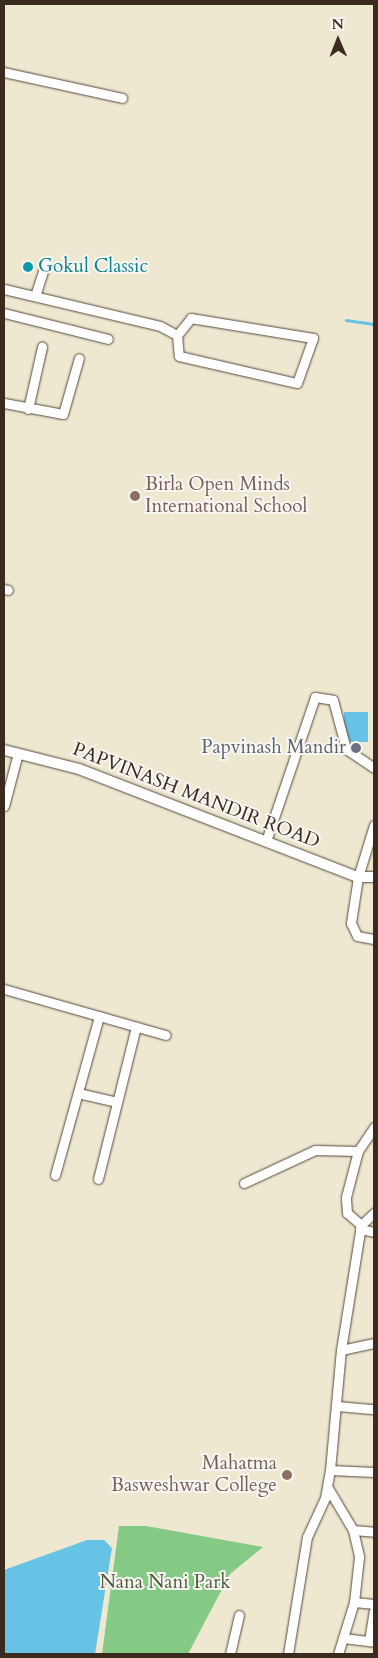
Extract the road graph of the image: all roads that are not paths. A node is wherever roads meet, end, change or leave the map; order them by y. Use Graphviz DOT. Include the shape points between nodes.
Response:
graph roads {
  1 [pos="4,72"];
  2 [pos="122,98"];
  3 [pos="45,265"];
  4 [pos="4,289"];
  5 [pos="35,296"];
  6 [pos="4,313"];
  7 [pos="177,335"];
  8 [pos="108,339"];
  9 [pos="42,347"];
  10 [pos="79,358"];
  11 [pos="4,403"];
  12 [pos="28,409"];
  13 [pos="4,750"];
  14 [pos="18,753"];
  15 [pos="374,768"];
  16 [pos="4,806"];
  17 [pos="374,825"];
  18 [pos="266,841"];
  19 [pos="358,877"];
  20 [pos="374,877"];
  21 [pos="374,939"];
  22 [pos="4,989"];
  23 [pos="99,1016"];
  24 [pos="136,1026"];
  25 [pos="166,1035"];
  26 [pos="78,1092"];
  27 [pos="117,1102"];
  28 [pos="374,1127"];
  29 [pos="358,1151"];
  30 [pos="55,1175"];
  31 [pos="98,1179"];
  32 [pos="244,1183"];
  33 [pos="374,1214"];
  34 [pos="360,1227"];
  35 [pos="374,1232"];
  36 [pos="374,1343"];
  37 [pos="341,1350"];
  38 [pos="337,1406"];
  39 [pos="374,1409"];
  40 [pos="330,1470"];
  41 [pos="374,1472"];
  42 [pos="328,1488"];
  43 [pos="353,1530"];
  44 [pos="374,1532"];
  45 [pos="354,1602"];
  46 [pos="374,1604"];
  47 [pos="374,1611"];
  48 [pos="239,1615"];
  49 [pos="343,1638"];
  50 [pos="372,1642"];
  51 [pos="230,1654"];
  52 [pos="288,1654"];
  53 [pos="338,1654"];
  1 -- 2 [label="street"];
  3 -- 5 [label="street"];
  4 -- 5 [label="street"];
  5 -- 7 [label="street" via="160,326"];
  6 -- 8 [label="street"];
  7 -- 7 [label="street" via="191,318 313,338 296,383 179,356"];
  9 -- 12 [label="street"];
  10 -- 12 [label="street" via="66,412 60,415"];
  11 -- 12 [label="street"];
  13 -- 14 [label="street, PAPVINASH MANDIR ROAD"];
  14 -- 16 [label="street"];
  14 -- 18 [label="street, PAPVINASH MANDIR ROAD" via="79,769"];
  15 -- 18 [label="street" via="346,749 333,700 315,697"];
  17 -- 19 [label="street"];
  18 -- 19 [label="street, PAPVINASH MANDIR ROAD"];
  19 -- 20 [label="street, PAPVINASH MANDIR ROAD"];
  19 -- 21 [label="street" via="351,928 357,936"];
  22 -- 23 [label="street"];
  23 -- 24 [label="street"];
  23 -- 26 [label="street"];
  24 -- 25 [label="street"];
  24 -- 27 [label="street"];
  26 -- 27 [label="street"];
  26 -- 30 [label="street"];
  27 -- 31 [label="street"];
  28 -- 29 [label="street"];
  29 -- 32 [label="street" via="315,1150"];
  29 -- 34 [label="street" via="346,1205"];
  33 -- 34 [label="street"];
  34 -- 35 [label="street"];
  34 -- 37 [label="street"];
  36 -- 37 [label="street"];
  37 -- 38 [label="street"];
  38 -- 39 [label="street"];
  38 -- 40 [label="street"];
  40 -- 41 [label="street"];
  40 -- 42 [label="street"];
  42 -- 43 [label="street"];
  42 -- 52 [label="street" via="307,1537"];
  43 -- 44 [label="street"];
  43 -- 45 [label="street" via="359,1557"];
  45 -- 46 [label="street"];
  45 -- 49 [label="street"];
  47 -- 50 [label="street"];
  48 -- 51 [label="street"];
  49 -- 50 [label="street"];
  49 -- 53 [label="street"];
}
